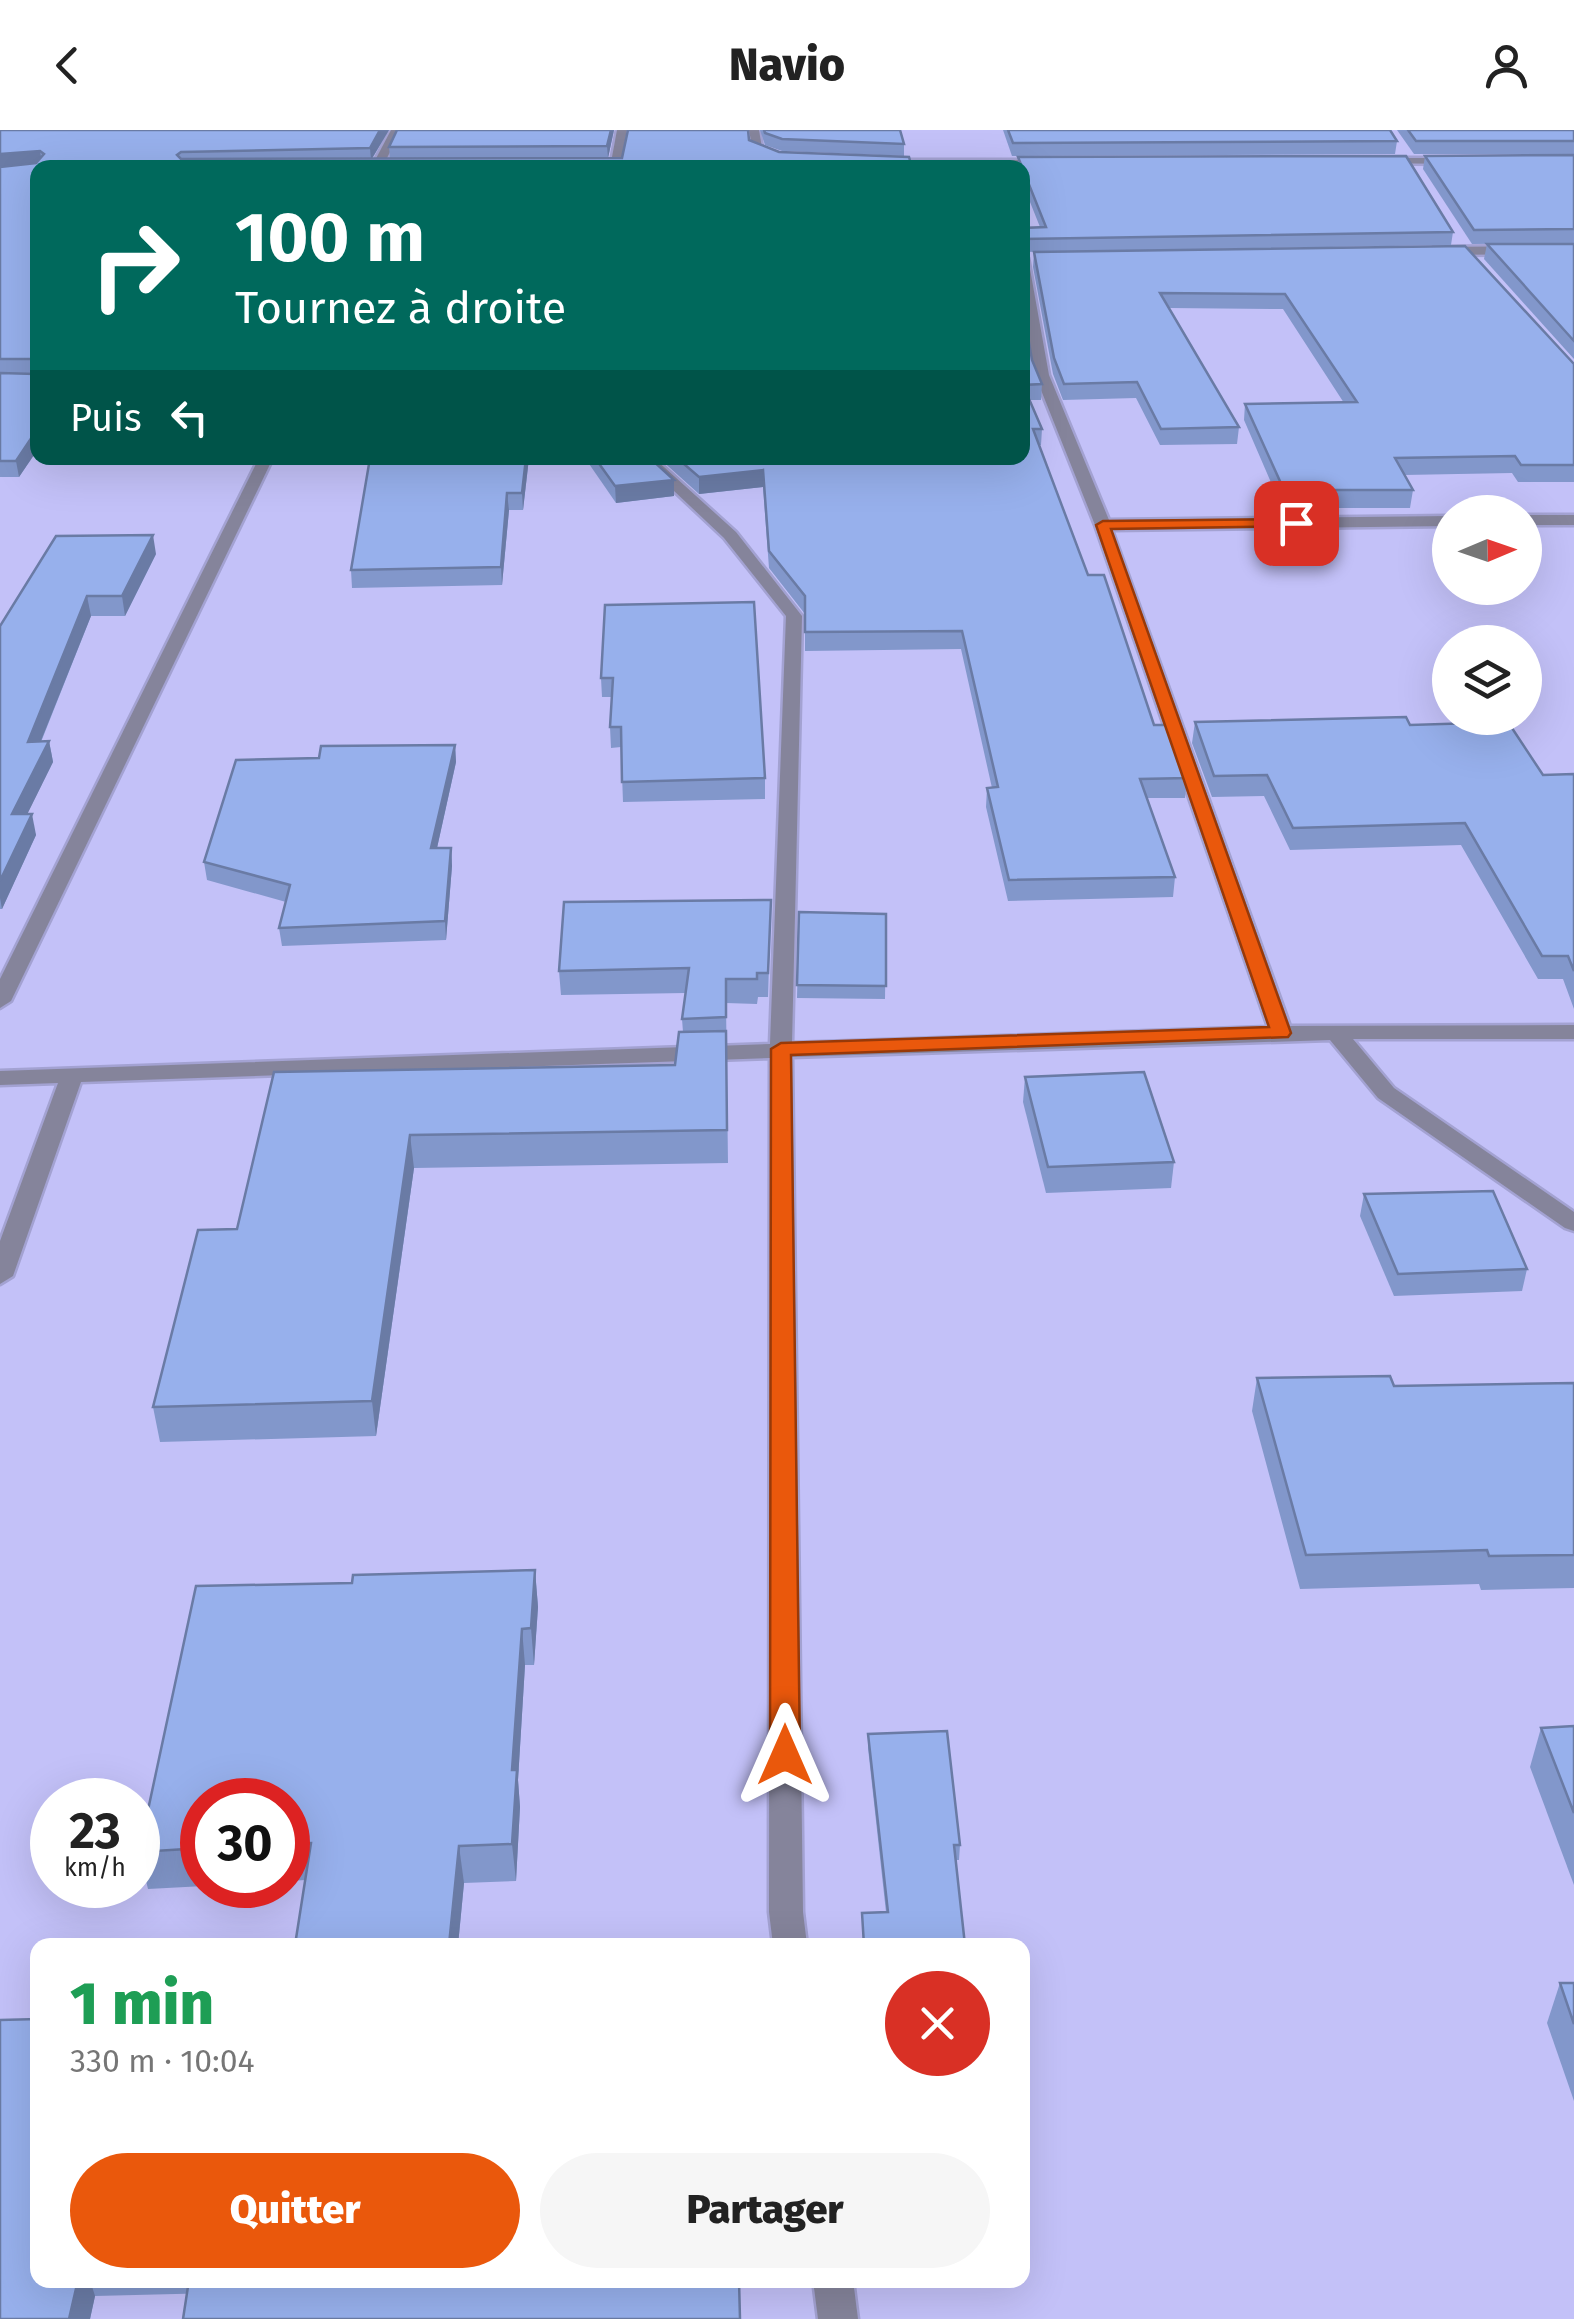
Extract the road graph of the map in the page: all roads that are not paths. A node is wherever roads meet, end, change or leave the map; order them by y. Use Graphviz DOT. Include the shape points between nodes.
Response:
graph roads {
  1 [pos="396,130"];
  2 [pos="622,130"];
  3 [pos="754,130"];
  4 [pos="1399,145"];
  5 [pos="794,159"];
  6 [pos="380,160"];
  7 [pos="617,160"];
  8 [pos="1408,160"];
  9 [pos="1369,161"];
  10 [pos="1482,161"];
  11 [pos="1071,163"];
  12 [pos="1030,164"];
  13 [pos="1418,175"];
  14 [pos="1455,235"];
  15 [pos="1464,250"];
  16 [pos="1574,250"];
  17 [pos="1426,251"];
  18 [pos="1030,259"];
  19 [pos="1044,259"];
  20 [pos="1478,264"];
  21 [pos="1030,298"];
  22 [pos="1030,375"];
  23 [pos="1042,375"];
  24 [pos="263,465"];
  25 [pos="654,465"];
  26 [pos="1542,520"];
  27 [pos="1574,520"];
  28 [pos="1432,521"];
  29 [pos="1103,525"];
  30 [pos="0,1001"];
  31 [pos="1336,1032"];
  32 [pos="1574,1032"];
  33 [pos="1281,1033"];
  34 [pos="781,1049"];
  35 [pos="0,1078"];
  36 [pos="71,1078"];
  37 [pos="1574,1223"];
  38 [pos="0,1276"];
  39 [pos="789,1938"];
  40 [pos="834,2288"];
  41 [pos="838,2319"];
  1 -- 6 [label="street"];
  2 -- 7 [label="street"];
  3 -- 5 [label="street" via="757,150"];
  4 -- 8 [label="street"];
  8 -- 9 [label="street"];
  8 -- 10 [label="street"];
  8 -- 13 [label="street"];
  11 -- 12 [label="street"];
  14 -- 15 [label="street"];
  15 -- 16 [label="street"];
  15 -- 17 [label="street"];
  15 -- 20 [label="street"];
  18 -- 19 [label="street"];
  21 -- 23 [label="street"];
  22 -- 23 [label="street"];
  23 -- 29 [label="street"];
  24 -- 30 [label="street"];
  25 -- 34 [label="street" via="730,534 794,616"];
  26 -- 27 [label="street"];
  28 -- 29 [label="street"];
  29 -- 33 [label="street"];
  31 -- 32 [label="street"];
  31 -- 33 [label="street"];
  31 -- 37 [label="street" via="1386,1093"];
  33 -- 34 [label="street"];
  34 -- 36 [label="street"];
  34 -- 39 [label="street"];
  35 -- 36 [label="street"];
  36 -- 38 [label="street"];
  40 -- 41 [label="street"];
}
